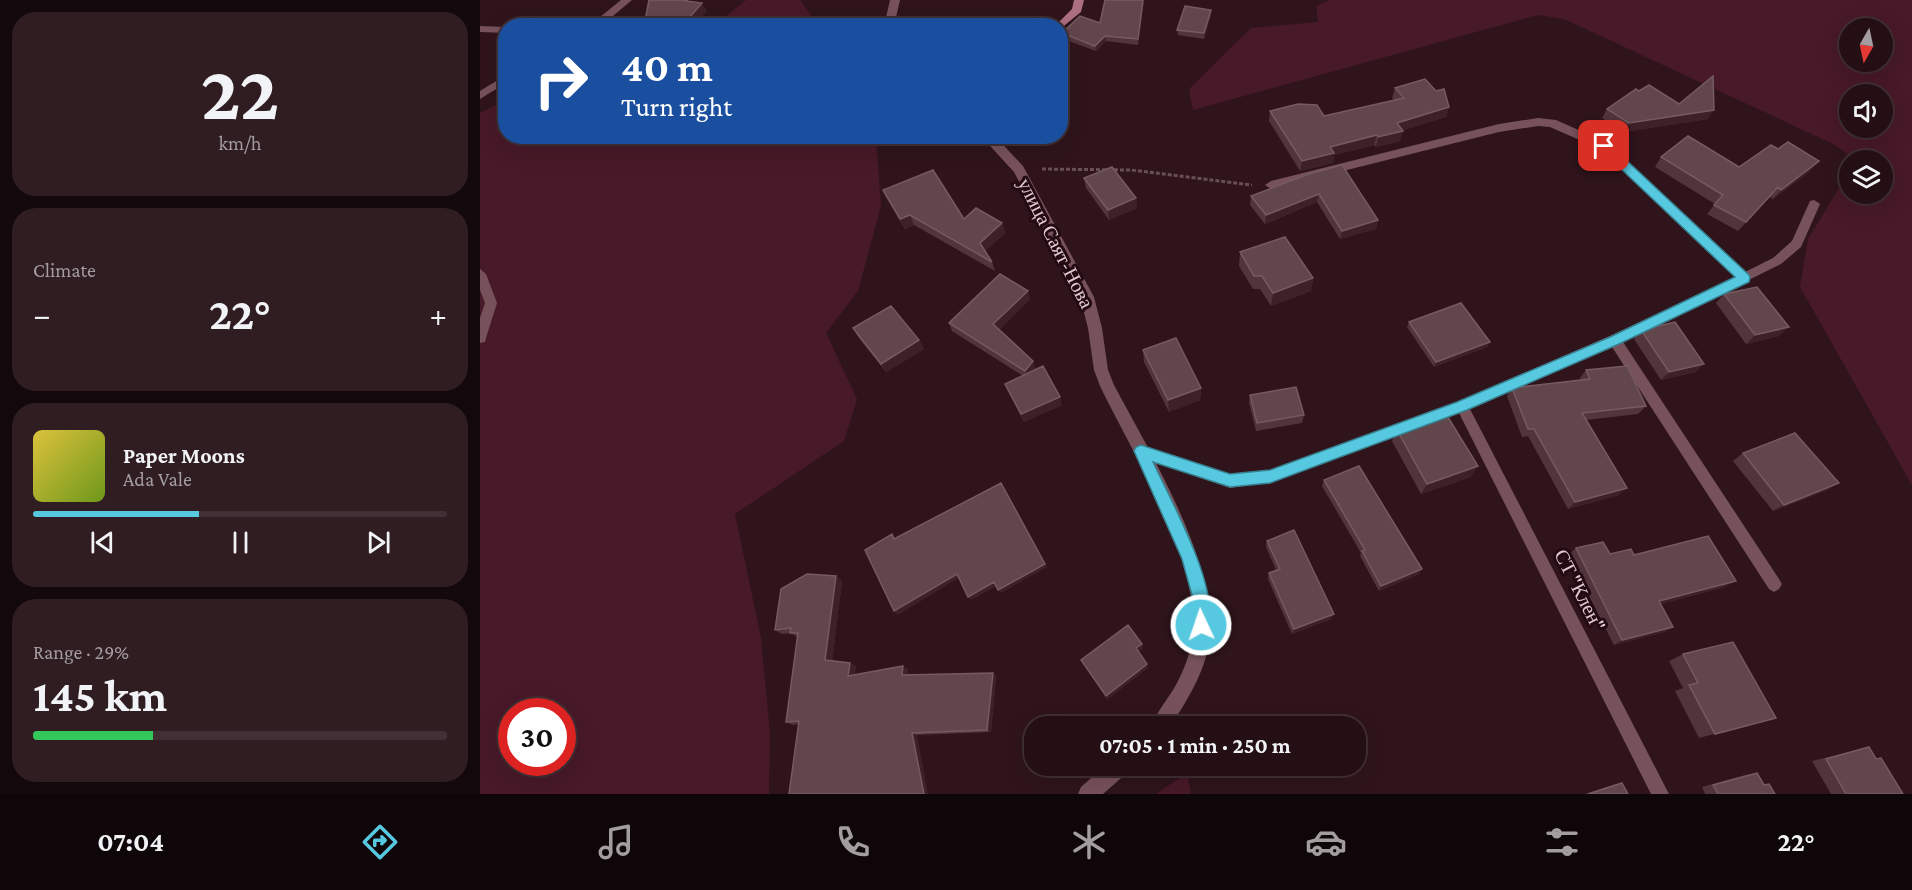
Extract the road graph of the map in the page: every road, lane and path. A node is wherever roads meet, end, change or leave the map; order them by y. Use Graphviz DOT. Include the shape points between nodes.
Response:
graph roads {
  1 [pos="627,0"];
  2 [pos="895,0"];
  3 [pos="1079,0"];
  4 [pos="604,18"];
  5 [pos="891,18"];
  6 [pos="1068,18"];
  7 [pos="480,29"];
  8 [pos="498,30"];
  9 [pos="498,84"];
  10 [pos="480,96"];
  11 [pos="995,144"];
  12 [pos="1019,170"];
  13 [pos="1271,185"];
  14 [pos="1814,204"];
  15 [pos="480,274"];
  16 [pos="1744,278"];
  17 [pos="480,339"];
  18 [pos="1615,340"];
  19 [pos="1462,406"];
  20 [pos="1141,451"];
  21 [pos="1774,584"];
  22 [pos="1166,716"];
  23 [pos="1108,776"];
  24 [pos="1088,794"];
  25 [pos="1660,794"];
  1 -- 4 [label="lane"];
  2 -- 5 [label="lane"];
  3 -- 6 [label="street" via="1077,10"];
  7 -- 8 [label="lane"];
  9 -- 10 [label="lane"];
  11 -- 12 [label="street, улица Саят-Нова"];
  12 -- 13 [label="path" via="1131,170"];
  12 -- 20 [label="street, улица Саят-Нова" via="1087,297 1101,370"];
  13 -- 16 [label="lane" via="1499,128 1552,123 1604,146"];
  14 -- 16 [label="lane" via="1797,244 1778,261"];
  15 -- 17 [label="lane" via="491,303"];
  16 -- 18 [label="lane"];
  18 -- 19 [label="lane"];
  18 -- 21 [label="lane"];
  19 -- 20 [label="lane" via="1270,476 1249,480 1230,481"];
  19 -- 25 [label="lane, СТ \"Клен\""];
  20 -- 22 [label="street, улица Саят-Нова" via="1190,558 1203,606 1200,644 1187,684"];
  23 -- 24 [label="street"];
}
